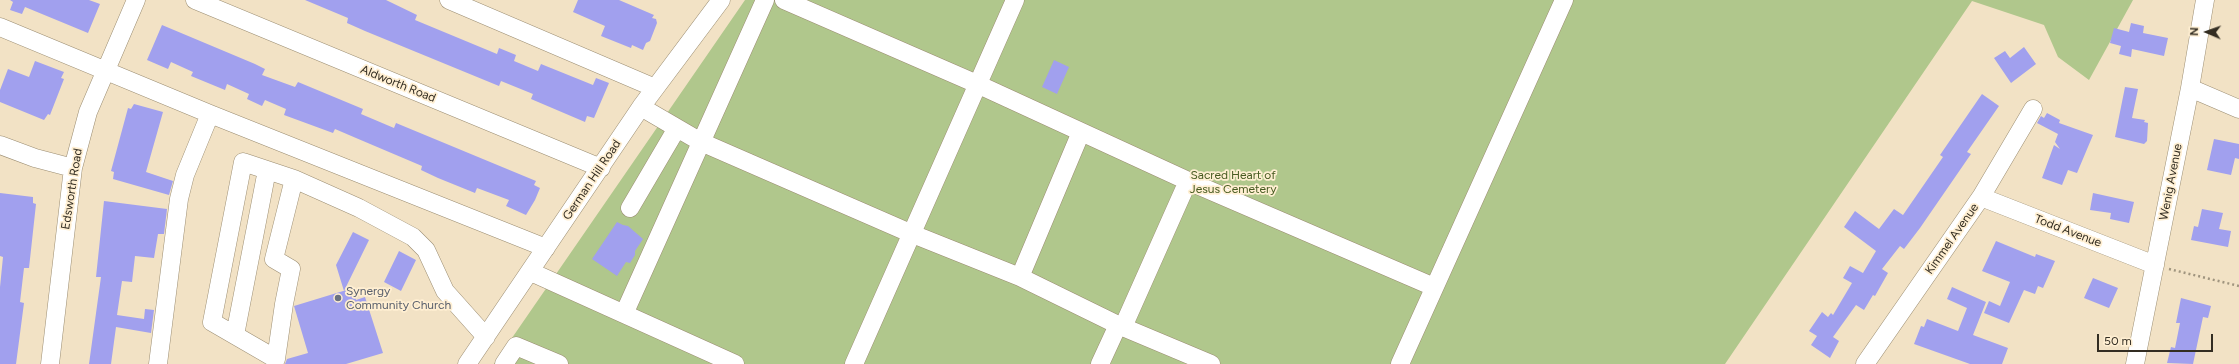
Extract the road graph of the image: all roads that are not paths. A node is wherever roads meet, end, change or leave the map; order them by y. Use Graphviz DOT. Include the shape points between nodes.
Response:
graph roads {
  1 [pos="136,0"];
  2 [pos="195,0"];
  3 [pos="449,0"];
  4 [pos="765,0"];
  5 [pos="784,0"];
  6 [pos="1015,0"];
  7 [pos="1564,0"];
  8 [pos="2205,0"];
  9 [pos="715,2"];
  10 [pos="1,30"];
  11 [pos="105,70"];
  12 [pos="977,84"];
  13 [pos="655,88"];
  14 [pos="2190,88"];
  15 [pos="641,107"];
  16 [pos="2033,109"];
  17 [pos="2239,109"];
  18 [pos="210,114"];
  19 [pos="677,128"];
  20 [pos="1081,132"];
  21 [pos="700,142"];
  22 [pos="0,145"];
  23 [pos="74,168"];
  24 [pos="601,168"];
  25 [pos="267,170"];
  26 [pos="294,179"];
  27 [pos="1188,180"];
  28 [pos="1981,197"];
  29 [pos="630,208"];
  30 [pos="230,231"];
  31 [pos="910,233"];
  32 [pos="254,246"];
  33 [pos="546,248"];
  34 [pos="274,259"];
  35 [pos="2155,265"];
  36 [pos="531,272"];
  37 [pos="1020,277"];
  38 [pos="1434,287"];
  39 [pos="624,314"];
  40 [pos="1121,326"];
  41 [pos="234,335"];
  42 [pos="486,337"];
  43 [pos="279,361"];
  44 [pos="1869,363"];
  45 [pos="50,364"];
  46 [pos="158,364"];
  47 [pos="468,364"];
  48 [pos="504,364"];
  49 [pos="559,364"];
  50 [pos="735,364"];
  51 [pos="854,364"];
  52 [pos="1100,364"];
  53 [pos="1211,364"];
  54 [pos="1400,364"];
  55 [pos="2135,364"];
  1 -- 11 [label="street, Edsworth Road"];
  2 -- 24 [label="street, Aldworth Road"];
  3 -- 13 [label="street"];
  4 -- 21 [label="street"];
  5 -- 12 [label="street"];
  6 -- 12 [label="street"];
  7 -- 38 [label="street"];
  8 -- 14 [label="street, Wenig Avenue"];
  9 -- 13 [label="street, German Hill Road"];
  10 -- 11 [label="street"];
  11 -- 18 [label="street"];
  11 -- 23 [label="street, Edsworth Road" via="88,112"];
  12 -- 20 [label="street"];
  12 -- 31 [label="street"];
  13 -- 15 [label="street, German Hill Road"];
  14 -- 17 [label="street"];
  14 -- 35 [label="street, Wenig Avenue"];
  15 -- 19 [label="street"];
  15 -- 24 [label="street, German Hill Road"];
  16 -- 28 [label="street, Kimmel Avenue"];
  18 -- 33 [label="street"];
  18 -- 46 [label="street" via="185,175 179,199"];
  19 -- 21 [label="street"];
  19 -- 29 [label="street"];
  20 -- 27 [label="street"];
  20 -- 37 [label="street"];
  21 -- 31 [label="street"];
  21 -- 39 [label="street"];
  22 -- 23 [label="street" via="35,158"];
  23 -- 45 [label="street, Edsworth Road"];
  24 -- 33 [label="street, German Hill Road"];
  25 -- 26 [label="street"];
  25 -- 30 [label="street" via="243,162"];
  25 -- 32 [label="street"];
  26 -- 34 [label="street"];
  26 -- 42 [label="street" via="359,208 412,237 426,250 445,291"];
  27 -- 38 [label="street"];
  27 -- 40 [label="street"];
  28 -- 35 [label="street, Todd Avenue"];
  28 -- 44 [label="street, Kimmel Avenue"];
  30 -- 32 [label="street"];
  30 -- 41 [label="street" via="212,322"];
  31 -- 37 [label="street"];
  31 -- 51 [label="street"];
  32 -- 34 [label="street"];
  32 -- 41 [label="street"];
  33 -- 36 [label="street, German Hill Road"];
  34 -- 43 [label="street" via="291,269 284,304"];
  35 -- 55 [label="street, Wenig Avenue"];
  36 -- 39 [label="street"];
  36 -- 42 [label="street, German Hill Road"];
  37 -- 40 [label="street"];
  38 -- 54 [label="street"];
  39 -- 50 [label="street"];
  40 -- 52 [label="street"];
  40 -- 53 [label="street"];
  41 -- 43 [label="street"];
  42 -- 47 [label="street, German Hill Road"];
  48 -- 49 [label="street" via="516,346"];
}
